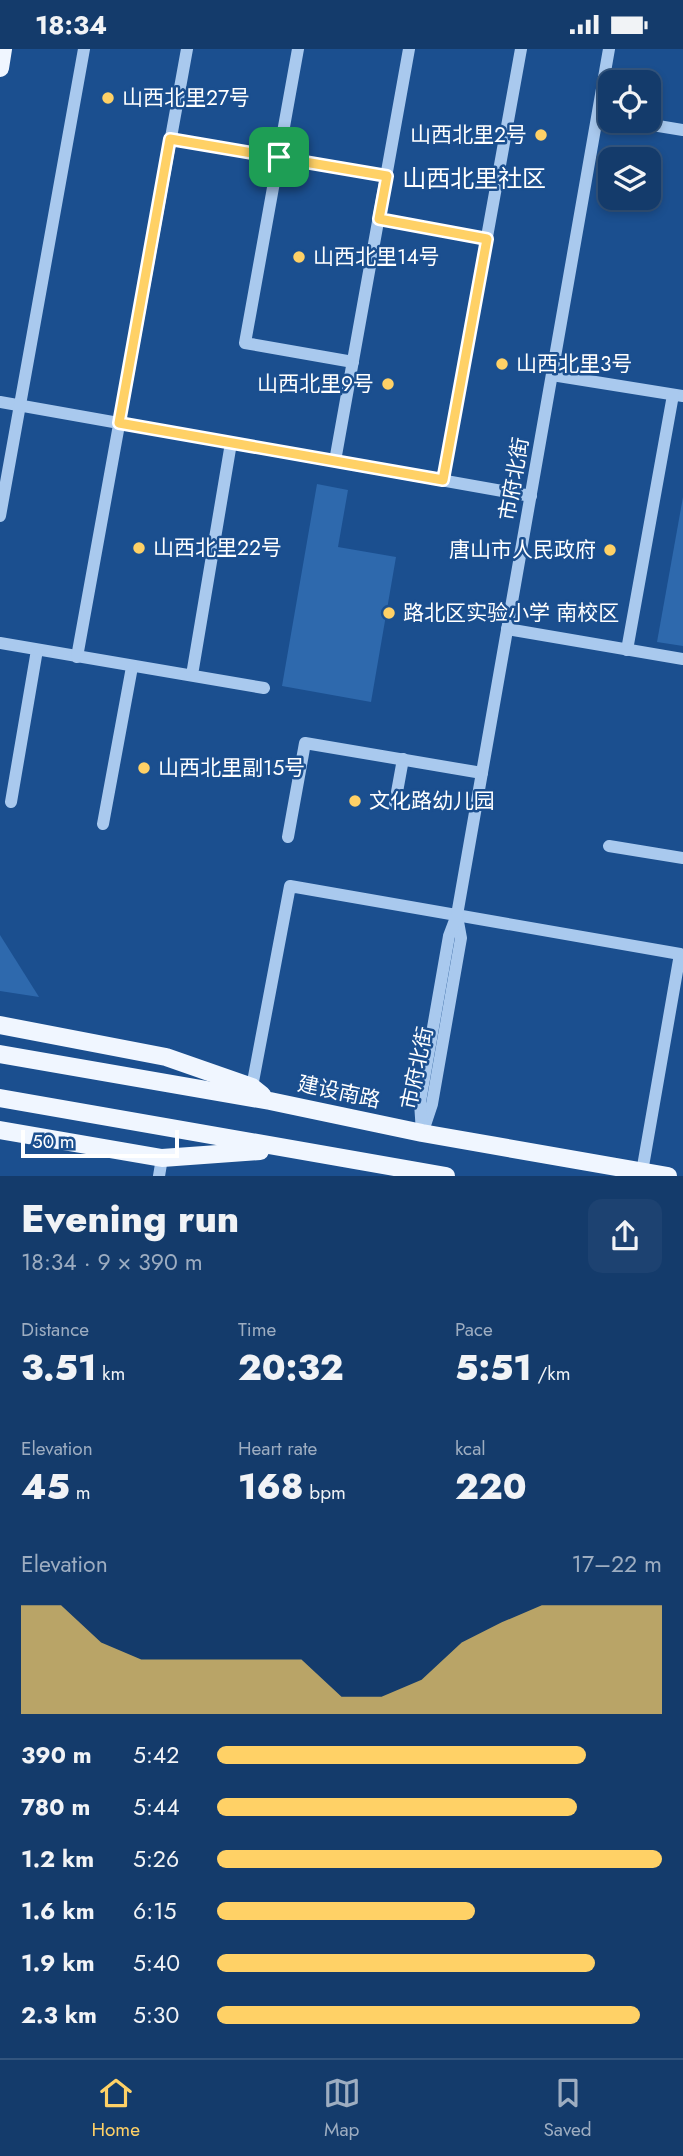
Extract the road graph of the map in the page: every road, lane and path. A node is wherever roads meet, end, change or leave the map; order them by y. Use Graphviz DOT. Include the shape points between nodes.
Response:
graph roads {
  1 [pos="3,49"];
  2 [pos="84,49"];
  3 [pos="187,49"];
  4 [pos="298,49"];
  5 [pos="410,49"];
  6 [pos="521,49"];
  7 [pos="609,49"];
  8 [pos="0,68"];
  9 [pos="597,115"];
  10 [pos="661,127"];
  11 [pos="683,131"];
  12 [pos="170,139"];
  13 [pos="279,157"];
  14 [pos="387,176"];
  15 [pos="379,219"];
  16 [pos="487,239"];
  17 [pos="353,362"];
  18 [pos="552,375"];
  19 [pos="678,396"];
  20 [pos="0,402"];
  21 [pos="20,406"];
  22 [pos="119,423"];
  23 [pos="231,443"];
  24 [pos="335,461"];
  25 [pos="443,480"];
  26 [pos="531,496"];
  27 [pos="0,516"];
  28 [pos="508,629"];
  29 [pos="0,643"];
  30 [pos="37,650"];
  31 [pos="627,650"];
  32 [pos="78,657"];
  33 [pos="683,659"];
  34 [pos="132,667"];
  35 [pos="193,669"];
  36 [pos="264,688"];
  37 [pos="403,759"];
  38 [pos="482,773"];
  39 [pos="11,802"];
  40 [pos="396,803"];
  41 [pos="103,824"];
  42 [pos="288,837"];
  43 [pos="609,846"];
  44 [pos="683,858"];
  45 [pos="457,915"];
  46 [pos="0,1025"];
  47 [pos="0,1054"];
  48 [pos="252,1087"];
  49 [pos="0,1098"];
  50 [pos="270,1101"];
  51 [pos="0,1130"];
  52 [pos="422,1133"];
  53 [pos="286,1149"];
  54 [pos="162,1158"];
  55 [pos="642,1172"];
  56 [pos="159,1176"];
  57 [pos="446,1176"];
  58 [pos="668,1176"];
  1 -- 8 [label="main road"];
  2 -- 21 [label="street"];
  3 -- 12 [label="street"];
  4 -- 13 [label="street"];
  5 -- 14 [label="street"];
  6 -- 16 [label="street"];
  7 -- 9 [label="street, 市府北街"];
  9 -- 18 [label="street, 市府北街"];
  10 -- 11 [label="street"];
  12 -- 13 [label="street"];
  12 -- 22 [label="street"];
  13 -- 14 [label="street"];
  13 -- 17 [label="street" via="245,343"];
  14 -- 15 [label="street"];
  15 -- 16 [label="street"];
  15 -- 17 [label="street"];
  16 -- 25 [label="street"];
  17 -- 24 [label="street"];
  18 -- 19 [label="street"];
  18 -- 26 [label="street, 市府北街"];
  19 -- 31 [label="street"];
  20 -- 21 [label="street"];
  21 -- 22 [label="street"];
  21 -- 27 [label="street"];
  22 -- 23 [label="street"];
  22 -- 32 [label="street"];
  23 -- 24 [label="street"];
  23 -- 35 [label="street"];
  24 -- 25 [label="street"];
  25 -- 26 [label="street"];
  26 -- 28 [label="street, 市府北街"];
  28 -- 31 [label="street"];
  28 -- 38 [label="street, 市府北街"];
  29 -- 30 [label="street"];
  30 -- 32 [label="street"];
  30 -- 39 [label="street"];
  31 -- 33 [label="street"];
  32 -- 34 [label="street"];
  34 -- 36 [label="street"];
  34 -- 41 [label="street"];
  37 -- 38 [label="street"];
  37 -- 40 [label="street"];
  37 -- 42 [label="street" via="305,743"];
  38 -- 45 [label="street, 市府北街"];
  43 -- 44 [label="street"];
  45 -- 48 [label="street" via="289,886"];
  45 -- 52 [label="street, 市府北街" via="461,938 432,1104"];
  45 -- 55 [label="street" via="680,954"];
  46 -- 48 [label="main road" via="166,1057"];
  47 -- 50 [label="main road, 建设南路"];
  48 -- 50 [label="main road"];
  49 -- 53 [label="main road"];
  50 -- 52 [label="main road, 建设南路"];
  51 -- 54 [label="main road"];
  52 -- 55 [label="main road, 建设南路"];
  53 -- 54 [label="main road"];
  53 -- 57 [label="main road"];
  54 -- 56 [label="street"];
  55 -- 58 [label="main road, 建设南路"];
}
